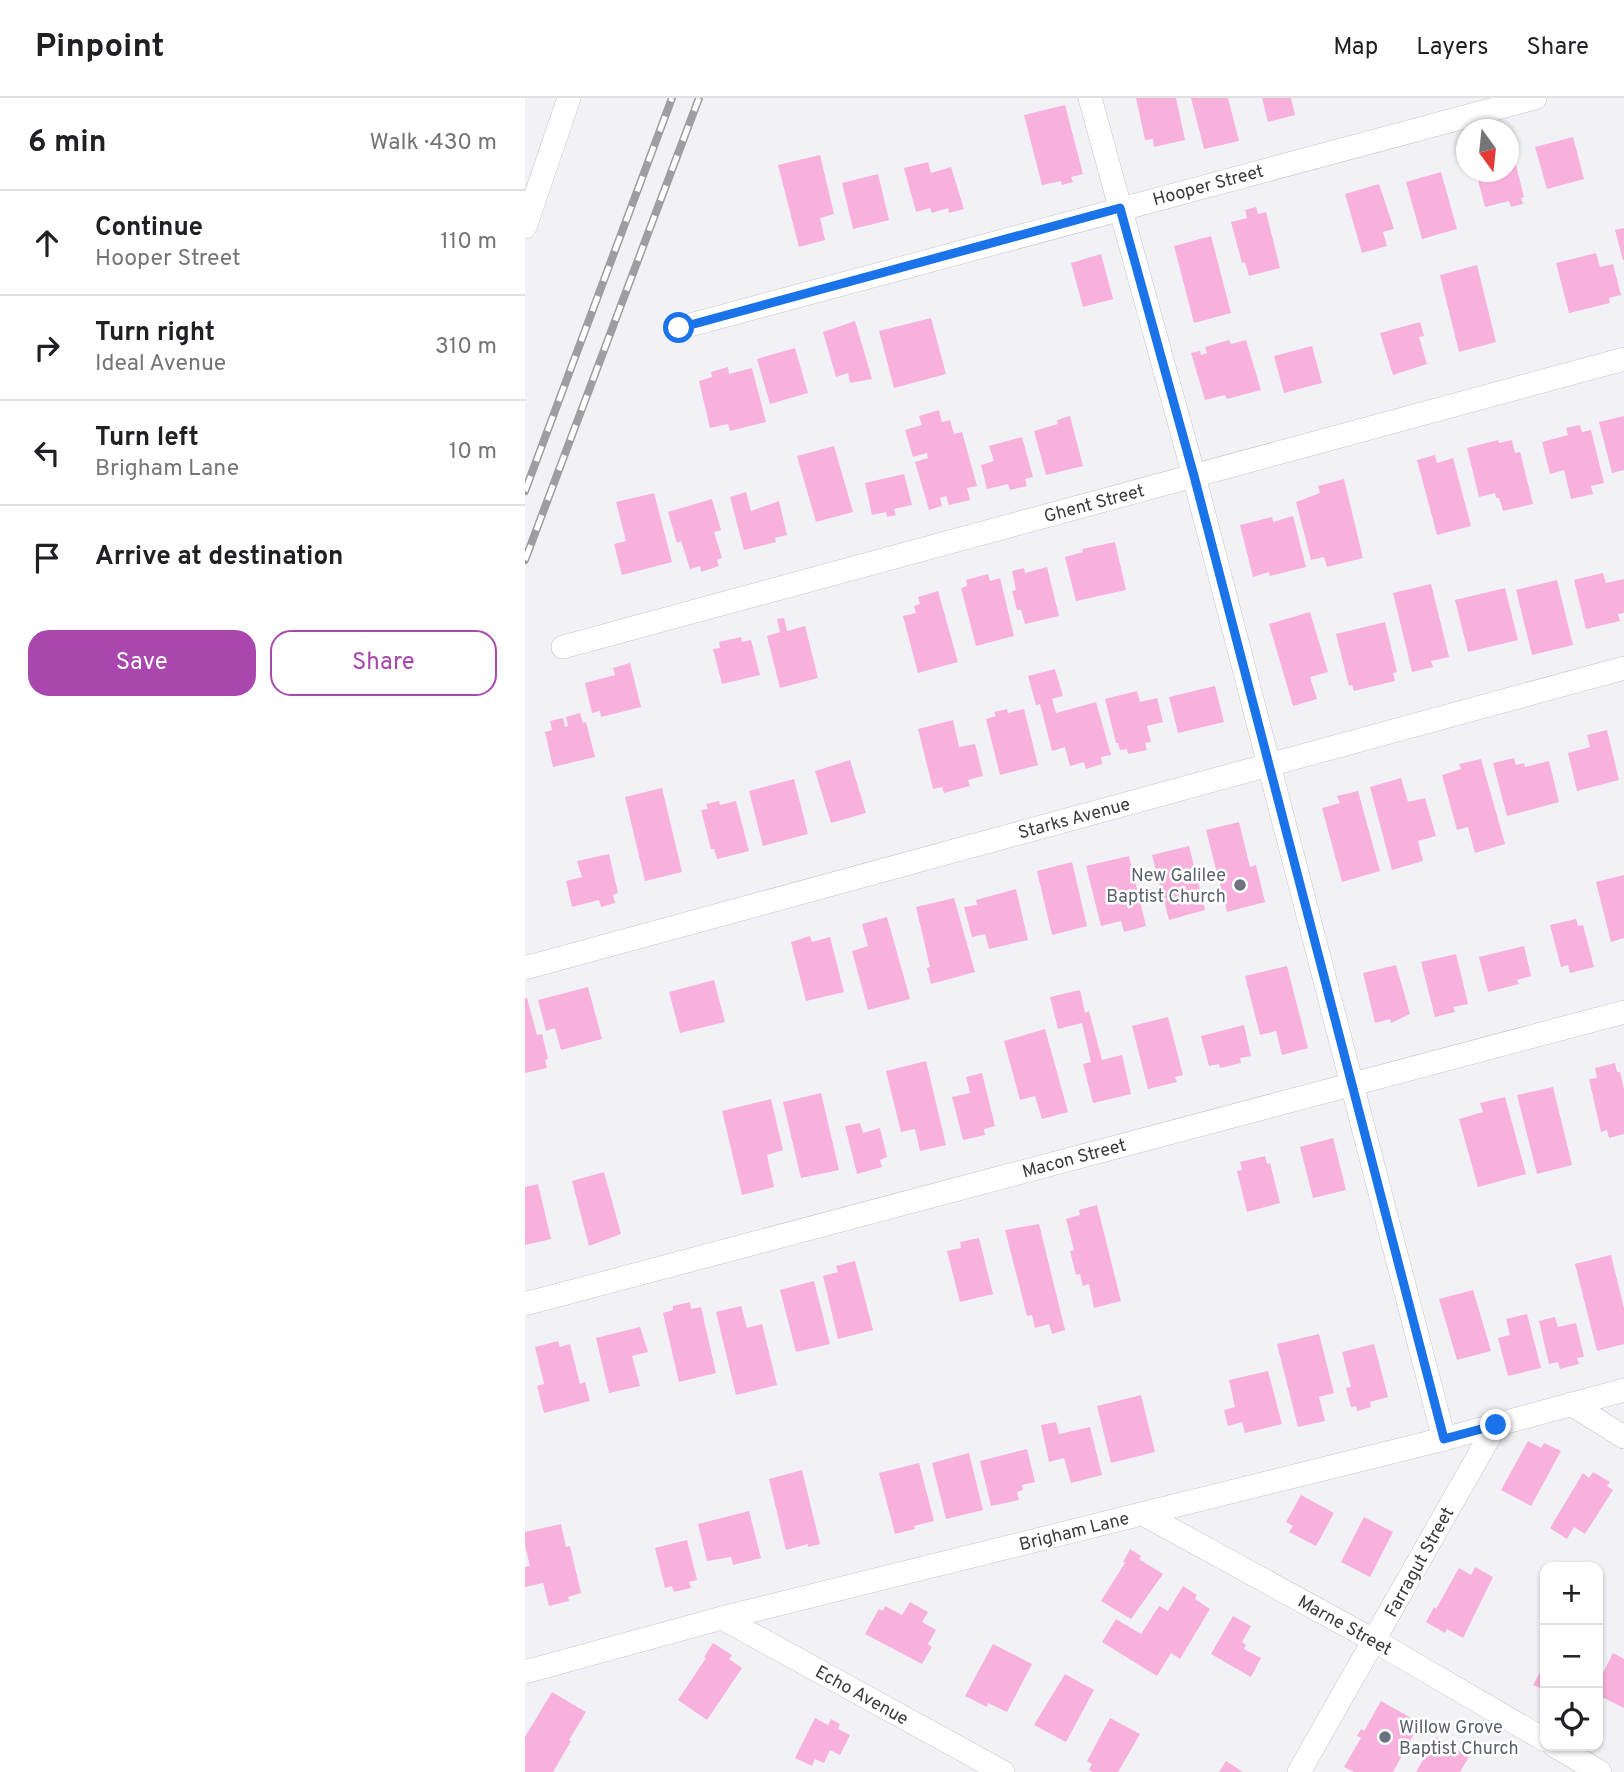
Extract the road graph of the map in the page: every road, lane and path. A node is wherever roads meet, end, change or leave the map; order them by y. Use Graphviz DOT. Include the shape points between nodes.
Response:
graph roads {
  1 [pos="569,98"];
  2 [pos="1090,98"];
  3 [pos="1535,98"];
  4 [pos="1120,208"];
  5 [pos="525,227"];
  6 [pos="679,328"];
  7 [pos="1624,359"];
  8 [pos="1194,476"];
  9 [pos="563,647"];
  10 [pos="1624,668"];
  11 [pos="1269,765"];
  12 [pos="525,968"];
  13 [pos="1624,1012"];
  14 [pos="1352,1085"];
  15 [pos="525,1304"];
  16 [pos="1624,1390"];
  17 [pos="1571,1404"];
  18 [pos="1496,1425"];
  19 [pos="1624,1437"];
  20 [pos="1444,1439"];
  21 [pos="1143,1514"];
  22 [pos="722,1618"];
  23 [pos="1375,1641"];
  24 [pos="525,1672"];
  25 [pos="1540,1737"];
  26 [pos="1564,1751"];
  27 [pos="1003,1772"];
  28 [pos="1299,1772"];
  29 [pos="1600,1772"];
  1 -- 5 [label="street"];
  2 -- 4 [label="street"];
  3 -- 4 [label="street, Hooper Street"];
  4 -- 6 [label="street, Hooper Street"];
  4 -- 8 [label="street"];
  7 -- 8 [label="street, Ghent Street"];
  8 -- 9 [label="street, Ghent Street"];
  8 -- 11 [label="street"];
  10 -- 11 [label="street, Starks Avenue"];
  11 -- 12 [label="street, Starks Avenue"];
  11 -- 14 [label="street"];
  13 -- 14 [label="street, Macon Street"];
  14 -- 15 [label="street, Macon Street"];
  14 -- 20 [label="street"];
  16 -- 17 [label="street, Brigham Lane"];
  17 -- 18 [label="street, Brigham Lane"];
  17 -- 19 [label="street"];
  18 -- 20 [label="street, Brigham Lane"];
  18 -- 23 [label="street, Farragut Street"];
  20 -- 21 [label="street, Brigham Lane"];
  21 -- 22 [label="street, Brigham Lane"];
  21 -- 23 [label="street, Marne Street"];
  22 -- 24 [label="street, Brigham Lane"];
  22 -- 27 [label="street, Echo Avenue"];
  23 -- 25 [label="street, Marne Street"];
  23 -- 28 [label="street, Farragut Street"];
  26 -- 29 [label="street"];
}
